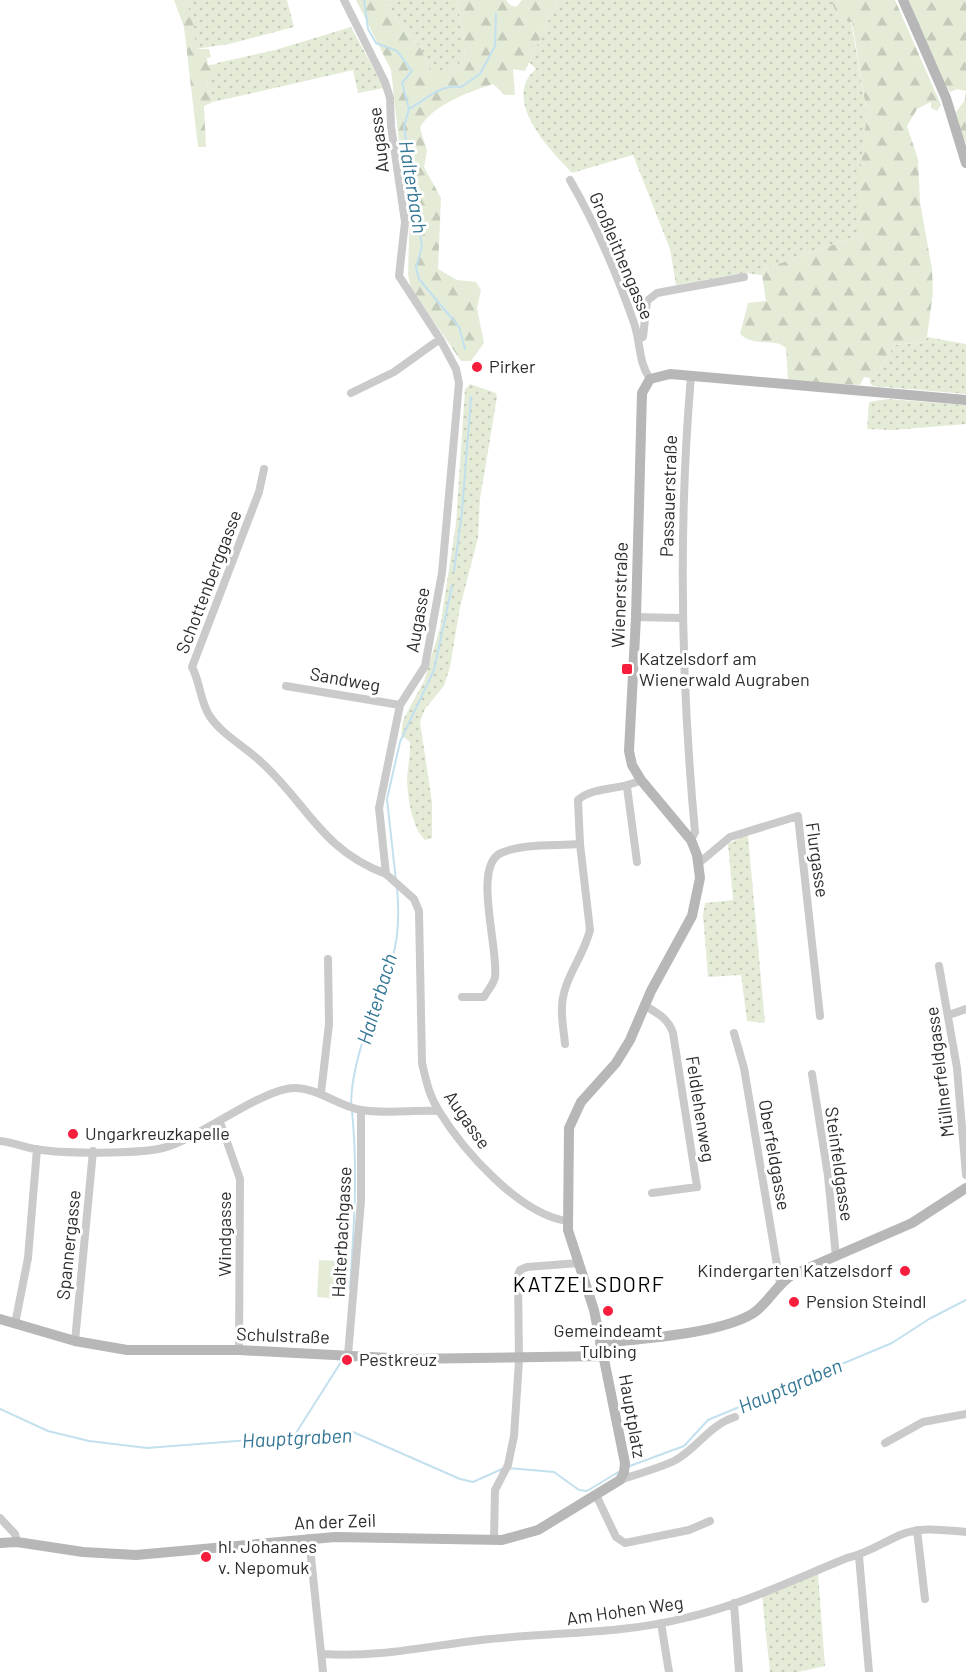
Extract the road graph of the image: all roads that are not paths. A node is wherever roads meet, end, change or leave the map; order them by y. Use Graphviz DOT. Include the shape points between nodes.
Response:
graph roads {
  1 [pos="344,0"];
  2 [pos="903,0"];
  3 [pos="966,163"];
  4 [pos="570,180"];
  5 [pos="744,277"];
  6 [pos="440,339"];
  7 [pos="639,339"];
  8 [pos="691,376"];
  9 [pos="650,380"];
  10 [pos="351,393"];
  11 [pos="966,399"];
  12 [pos="264,469"];
  13 [pos="636,617"];
  14 [pos="681,618"];
  15 [pos="286,686"];
  16 [pos="400,705"];
  17 [pos="641,780"];
  18 [pos="627,787"];
  19 [pos="691,840"];
  20 [pos="580,844"];
  21 [pos="637,862"];
  22 [pos="699,863"];
  23 [pos="388,876"];
  24 [pos="328,959"];
  25 [pos="939,966"];
  26 [pos="462,997"];
  27 [pos="644,1005"];
  28 [pos="966,1009"];
  29 [pos="949,1015"];
  30 [pos="820,1016"];
  31 [pos="734,1033"];
  32 [pos="565,1044"];
  33 [pos="812,1074"];
  34 [pos="321,1093"];
  35 [pos="355,1108"];
  36 [pos="438,1111"];
  37 [pos="220,1122"];
  38 [pos="0,1141"];
  39 [pos="37,1149"];
  40 [pos="93,1150"];
  41 [pos="966,1175"];
  42 [pos="966,1188"];
  43 [pos="652,1193"];
  44 [pos="567,1221"];
  45 [pos="836,1257"];
  46 [pos="579,1263"];
  47 [pos="780,1283"];
  48 [pos="0,1319"];
  49 [pos="15,1324"];
  50 [pos="75,1341"];
  51 [pos="600,1343"];
  52 [pos="239,1350"];
  53 [pos="348,1355"];
  54 [pos="519,1355"];
  55 [pos="604,1356"];
  56 [pos="966,1414"];
  57 [pos="735,1417"];
  58 [pos="885,1443"];
  59 [pos="623,1472"];
  60 [pos="596,1495"];
  61 [pos="0,1518"];
  62 [pos="710,1521"];
  63 [pos="917,1530"];
  64 [pos="966,1532"];
  65 [pos="309,1538"];
  66 [pos="494,1540"];
  67 [pos="0,1542"];
  68 [pos="17,1542"];
  69 [pos="859,1556"];
  70 [pos="925,1599"];
  71 [pos="734,1603"];
  72 [pos="661,1623"];
  73 [pos="323,1654"];
  74 [pos="323,1672"];
  75 [pos="669,1672"];
  76 [pos="740,1672"];
  77 [pos="869,1672"];
  1 -- 6 [label="street, Augasse" via="390,98 405,222 399,276"];
  2 -- 3 [label="street" via="946,98"];
  4 -- 7 [label="street, Großleithengasse" via="592,219"];
  5 -- 7 [label="street" via="657,293 647,301 643,336"];
  6 -- 10 [label="street" via="394,372"];
  6 -- 16 [label="street, Augasse" via="459,383 442,573 425,666"];
  7 -- 9 [label="street, Großleithengasse" via="641,363"];
  8 -- 9 [label="street" via="661,375"];
  8 -- 11 [label="street"];
  8 -- 14 [label="street, Passauerstraße" via="683,470"];
  9 -- 13 [label="street, Wienerstraße" via="640,402"];
  12 -- 23 [label="street, Schottenberggasse" via="259,492 192,667 208,714 219,728 262,763 344,853"];
  13 -- 14 [label="street"];
  13 -- 17 [label="street, Wienerstraße" via="629,751"];
  14 -- 19 [label="street, Passauerstraße" via="695,832"];
  15 -- 16 [label="street, Sandweg"];
  16 -- 23 [label="street, Augasse" via="379,808"];
  17 -- 18 [label="street"];
  17 -- 19 [label="street, Wienerstraße"];
  18 -- 20 [label="street" via="586,793 578,800"];
  18 -- 21 [label="street"];
  19 -- 22 [label="street, Wienerstraße"];
  20 -- 26 [label="street" via="510,850 498,854 490,863 486,879 495,979 484,997"];
  20 -- 32 [label="street" via="590,930 562,1005"];
  22 -- 27 [label="street, Wienerstraße" via="700,890 692,916"];
  22 -- 30 [label="street, Flurgasse" via="730,837 798,816"];
  23 -- 36 [label="street, Augasse" via="414,899 419,911 422,1063"];
  24 -- 34 [label="street" via="329,1024"];
  25 -- 29 [label="street, Müllnerfeldgasse"];
  27 -- 43 [label="street, Feldlehenweg" via="663,1016 673,1033 697,1187"];
  27 -- 44 [label="street, Wienerstraße" via="621,1055 584,1098 569,1128"];
  28 -- 29 [label="street"];
  29 -- 41 [label="street, Müllnerfeldgasse"];
  31 -- 47 [label="street, Oberfeldgasse" via="744,1068"];
  33 -- 45 [label="street, Steinfeldgasse"];
  34 -- 35 [label="street"];
  34 -- 37 [label="street" via="296,1088 283,1090"];
  35 -- 36 [label="street"];
  35 -- 53 [label="street, Halterbachgasse" via="361,1201"];
  36 -- 44 [label="street, Augasse" via="482,1167 535,1208"];
  37 -- 40 [label="street" via="164,1147 136,1152"];
  37 -- 52 [label="street, Windgasse" via="240,1179"];
  38 -- 39 [label="street"];
  39 -- 40 [label="street"];
  39 -- 49 [label="street" via="28,1258"];
  40 -- 50 [label="street, Spannergasse"];
  42 -- 45 [label="street" via="912,1223"];
  44 -- 46 [label="street, Wienerstraße"];
  45 -- 47 [label="street"];
  46 -- 51 [label="street, Wienerstraße"];
  46 -- 54 [label="street" via="520,1270"];
  47 -- 51 [label="street" via="754,1313 732,1323"];
  48 -- 49 [label="street, Schulstraße"];
  49 -- 50 [label="street, Schulstraße"];
  50 -- 52 [label="street, Schulstraße" via="127,1350"];
  51 -- 55 [label="street, Wienerstraße"];
  52 -- 53 [label="street, Schulstraße"];
  53 -- 54 [label="street, Schulstraße" via="408,1359"];
  54 -- 55 [label="street, Schulstraße"];
  54 -- 66 [label="street" via="514,1436 508,1465 495,1490"];
  55 -- 59 [label="street, Hauptplatz"];
  56 -- 58 [label="street" via="923,1422"];
  57 -- 59 [label="street" via="720,1421 674,1460"];
  59 -- 60 [label="street, An der Zeil"];
  60 -- 62 [label="street" via="616,1537 625,1543 689,1530"];
  60 -- 66 [label="street, An der Zeil" via="532,1534"];
  61 -- 68 [label="street"];
  63 -- 64 [label="street, Am Hohen Weg"];
  63 -- 69 [label="street, Am Hohen Weg"];
  63 -- 70 [label="street"];
  65 -- 66 [label="street, An der Zeil"];
  65 -- 68 [label="street, An der Zeil" via="136,1556"];
  65 -- 73 [label="street"];
  67 -- 68 [label="street, An der Zeil"];
  69 -- 71 [label="street, Am Hohen Weg"];
  69 -- 77 [label="street"];
  71 -- 72 [label="street, Am Hohen Weg"];
  71 -- 76 [label="street"];
  72 -- 73 [label="street, Am Hohen Weg" via="458,1642 389,1653"];
  72 -- 75 [label="street"];
  73 -- 74 [label="street"];
}
